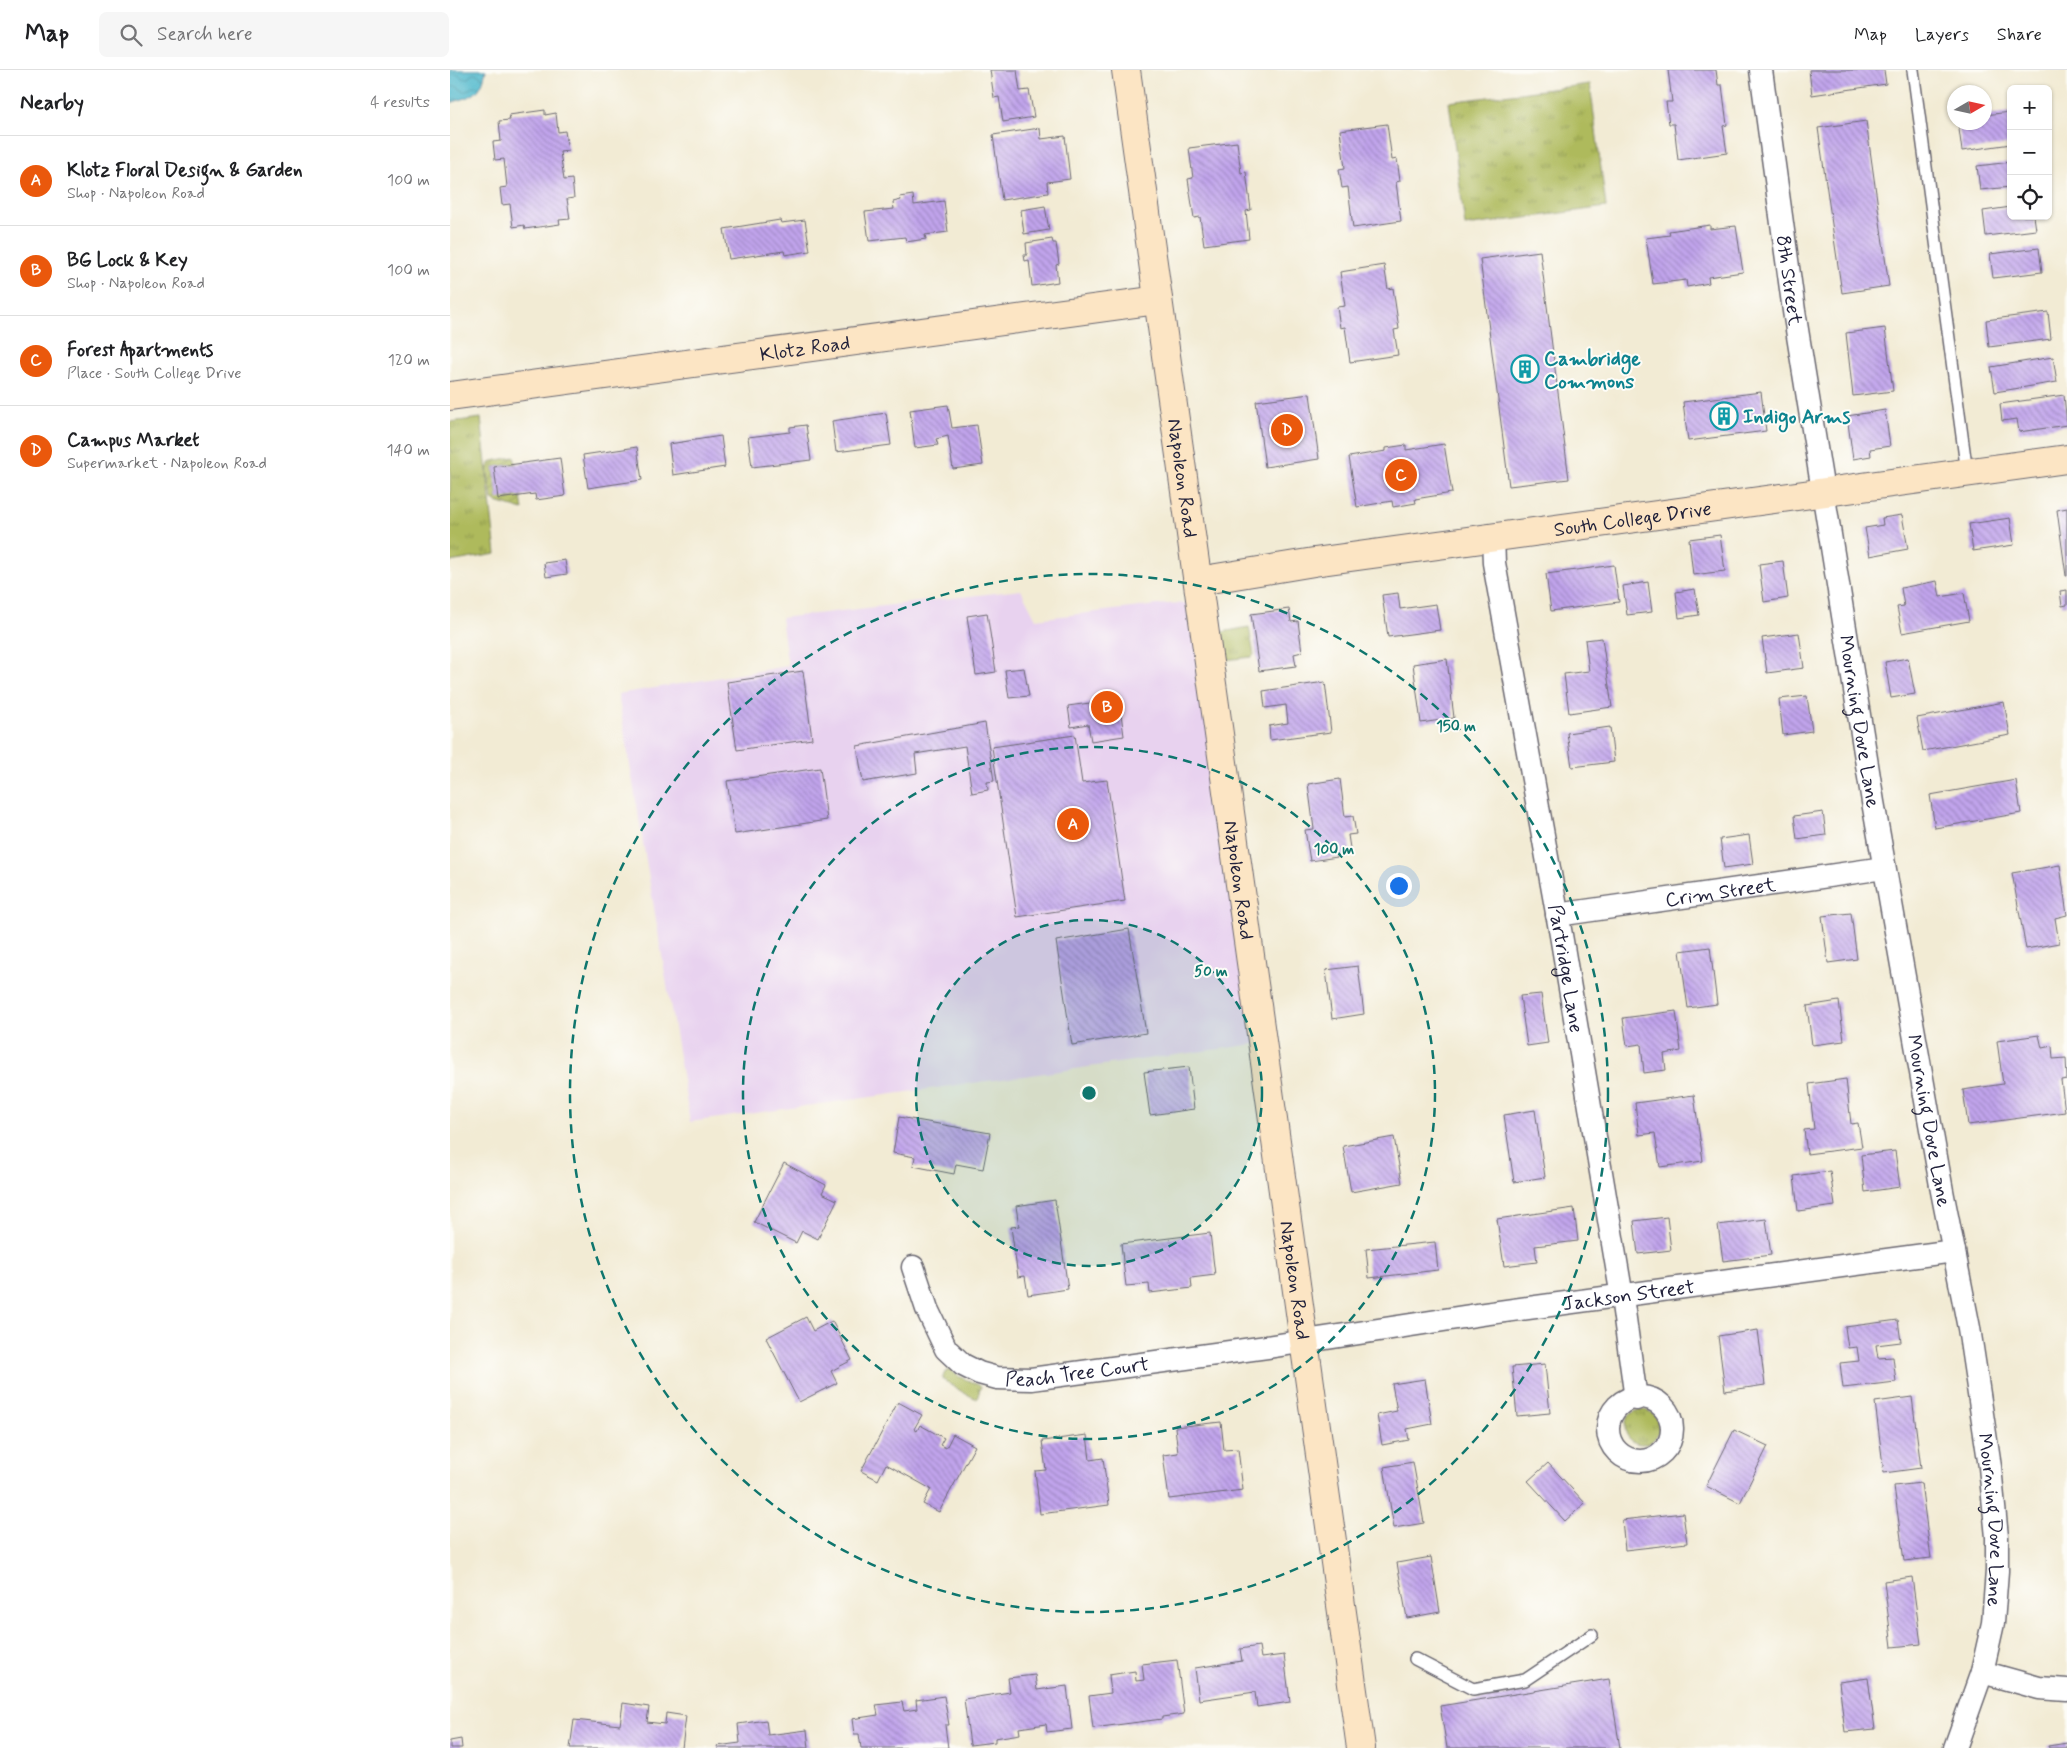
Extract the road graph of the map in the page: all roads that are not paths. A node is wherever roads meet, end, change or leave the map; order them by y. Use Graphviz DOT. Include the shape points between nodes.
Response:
graph roads {
  1 [pos="1126,70"];
  2 [pos="1761,70"];
  3 [pos="1913,70"];
  4 [pos="1158,300"];
  5 [pos="450,396"];
  6 [pos="2067,458"];
  7 [pos="1967,472"];
  8 [pos="1823,491"];
  9 [pos="1492,537"];
  10 [pos="1198,581"];
  11 [pos="1884,868"];
  12 [pos="1558,915"];
  13 [pos="1954,1251"];
  14 [pos="913,1267"];
  15 [pos="1622,1297"];
  16 [pos="1304,1341"];
  17 [pos="1636,1399"];
  18 [pos="1592,1635"];
  19 [pos="1415,1659"];
  20 [pos="1982,1672"];
  21 [pos="2067,1690"];
  22 [pos="1360,1748"];
  23 [pos="1955,1748"];
  1 -- 4 [label="main road, Napoleon Road"];
  2 -- 8 [label="street, 8th Street"];
  3 -- 7 [label="lane"];
  4 -- 5 [label="main road, Klotz Road"];
  4 -- 10 [label="main road, Napoleon Road"];
  6 -- 7 [label="main road, South College Drive"];
  7 -- 8 [label="main road, South College Drive"];
  8 -- 9 [label="main road, South College Drive"];
  8 -- 11 [label="street, Mourning Dove Lane"];
  9 -- 10 [label="main road, South College Drive"];
  9 -- 12 [label="street, Partridge Lane" via="1494,563"];
  10 -- 16 [label="main road, Napoleon Road"];
  11 -- 12 [label="street, Crim Street"];
  11 -- 13 [label="street, Mourning Dove Lane"];
  12 -- 15 [label="street, Partridge Lane"];
  13 -- 15 [label="street, Jackson Street"];
  13 -- 20 [label="street, Mourning Dove Lane" via="1990,1467 1997,1537 1993,1623"];
  14 -- 16 [label="street, Peach Tree Court" via="927,1309 946,1349 963,1364 997,1378 1031,1378"];
  15 -- 16 [label="street, Jackson Street"];
  15 -- 17 [label="street, Partridge Lane"];
  16 -- 22 [label="main road, Napoleon Road"];
  18 -- 19 [label="lane" via="1525,1680 1473,1688"];
  20 -- 21 [label="street" via="2039,1688"];
  20 -- 23 [label="street, Mourning Dove Lane"];
}
